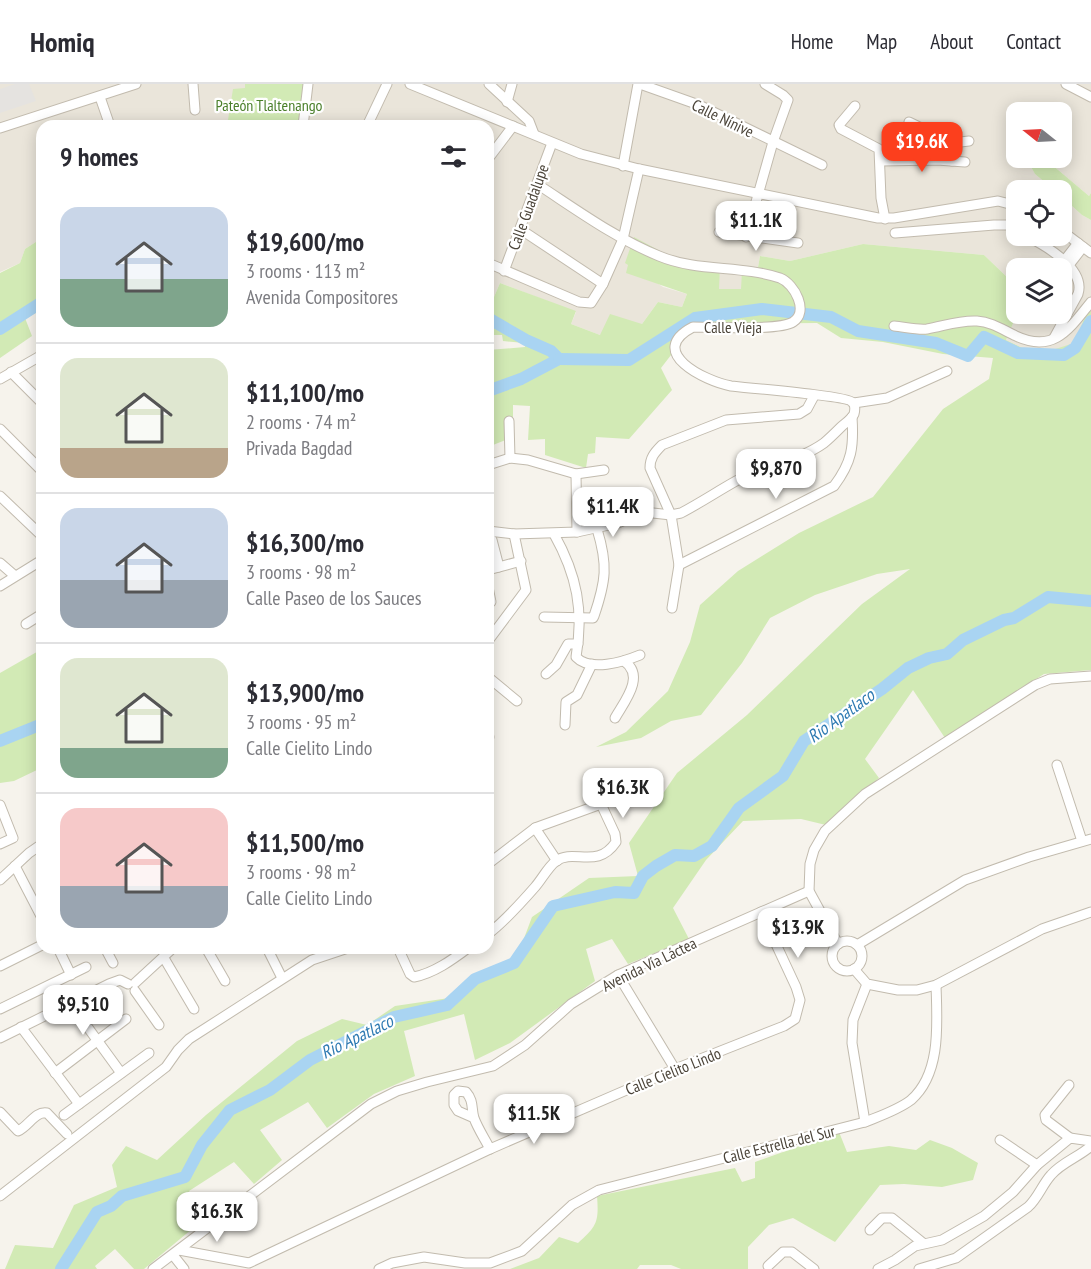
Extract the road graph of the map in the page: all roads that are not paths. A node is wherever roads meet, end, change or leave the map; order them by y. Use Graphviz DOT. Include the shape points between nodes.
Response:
graph roads {
  1 [pos="136,84"];
  2 [pos="193,84"];
  3 [pos="308,84"];
  4 [pos="387,84"];
  5 [pos="410,84"];
  6 [pos="489,84"];
  7 [pos="512,84"];
  8 [pos="639,84"];
  9 [pos="765,84"];
  10 [pos="1066,84"];
  11 [pos="100,97"];
  12 [pos="1091,97"];
  13 [pos="507,102"];
  14 [pos="855,106"];
  15 [pos="195,110"];
  16 [pos="108,120"];
  17 [pos="304,120"];
  18 [pos="370,120"];
  19 [pos="909,123"];
  20 [pos="513,126"];
  21 [pos="0,128"];
  22 [pos="534,134"];
  23 [pos="969,141"];
  24 [pos="773,142"];
  25 [pos="552,143"];
  26 [pos="952,143"];
  27 [pos="494,151"];
  28 [pos="881,161"];
  29 [pos="952,161"];
  30 [pos="965,162"];
  31 [pos="822,165"];
  32 [pos="623,166"];
  33 [pos="639,169"];
  34 [pos="537,184"];
  35 [pos="758,194"];
  36 [pos="1006,202"];
  37 [pos="881,219"];
  38 [pos="1006,225"];
  39 [pos="520,229"];
  40 [pos="719,232"];
  41 [pos="895,232"];
  42 [pos="746,237"];
  43 [pos="623,239"];
  44 [pos="1072,239"];
  45 [pos="798,243"];
  46 [pos="1046,246"];
  47 [pos="1084,248"];
  48 [pos="1060,258"];
  49 [pos="1072,258"];
  50 [pos="494,266"];
  51 [pos="504,271"];
  52 [pos="1072,271"];
  53 [pos="603,284"];
  54 [pos="1072,302"];
  55 [pos="1091,302"];
  56 [pos="1061,324"];
  57 [pos="894,326"];
  58 [pos="1053,340"];
  59 [pos="36,358"];
  60 [pos="947,370"];
  61 [pos="12,372"];
  62 [pos="0,379"];
  63 [pos="814,396"];
  64 [pos="36,397"];
  65 [pos="854,403"];
  66 [pos="852,417"];
  67 [pos="509,421"];
  68 [pos="0,429"];
  69 [pos="510,458"];
  70 [pos="494,463"];
  71 [pos="36,465"];
  72 [pos="604,470"];
  73 [pos="576,474"];
  74 [pos="0,496"];
  75 [pos="671,515"];
  76 [pos="597,528"];
  77 [pos="36,530"];
  78 [pos="494,532"];
  79 [pos="577,532"];
  80 [pos="514,534"];
  81 [pos="554,534"];
  82 [pos="494,549"];
  83 [pos="521,561"];
  84 [pos="0,563"];
  85 [pos="36,564"];
  86 [pos="679,564"];
  87 [pos="498,567"];
  88 [pos="494,568"];
  89 [pos="15,576"];
  90 [pos="0,586"];
  91 [pos="672,608"];
  92 [pos="544,617"];
  93 [pos="36,618"];
  94 [pos="579,618"];
  95 [pos="26,624"];
  96 [pos="494,633"];
  97 [pos="578,644"];
  98 [pos="640,655"];
  99 [pos="624,661"];
  100 [pos="592,664"];
  101 [pos="546,674"];
  102 [pos="1091,676"];
  103 [pos="494,682"];
  104 [pos="517,701"];
  105 [pos="615,718"];
  106 [pos="565,725"];
  107 [pos="1057,765"];
  108 [pos="0,805"];
  109 [pos="535,828"];
  110 [pos="1086,840"];
  111 [pos="0,844"];
  112 [pos="36,848"];
  113 [pos="494,859"];
  114 [pos="556,861"];
  115 [pos="15,866"];
  116 [pos="0,880"];
  117 [pos="809,891"];
  118 [pos="36,906"];
  119 [pos="761,912"];
  120 [pos="1091,912"];
  121 [pos="494,928"];
  122 [pos="838,944"];
  123 [pos="856,945"];
  124 [pos="36,948"];
  125 [pos="61,954"];
  126 [pos="108,954"];
  127 [pos="168,954"];
  128 [pos="209,954"];
  129 [pos="270,954"];
  130 [pos="325,954"];
  131 [pos="401,954"];
  132 [pos="459,954"];
  133 [pos="164,958"];
  134 [pos="112,963"];
  135 [pos="0,966"];
  136 [pos="86,967"];
  137 [pos="854,969"];
  138 [pos="71,975"];
  139 [pos="618,975"];
  140 [pos="282,978"];
  141 [pos="225,981"];
  142 [pos="867,984"];
  143 [pos="936,985"];
  144 [pos="132,986"];
  145 [pos="70,1003"];
  146 [pos="0,1009"];
  147 [pos="194,1009"];
  148 [pos="126,1019"];
  149 [pos="159,1024"];
  150 [pos="21,1027"];
  151 [pos="0,1038"];
  152 [pos="98,1041"];
  153 [pos="149,1053"];
  154 [pos="675,1069"];
  155 [pos="56,1073"];
  156 [pos="121,1073"];
  157 [pos="1069,1085"];
  158 [pos="79,1104"];
  159 [pos="0,1112"];
  160 [pos="64,1115"];
  161 [pos="474,1118"];
  162 [pos="865,1122"];
  163 [pos="67,1134"];
  164 [pos="1070,1138"];
  165 [pos="1000,1140"];
  166 [pos="1091,1141"];
  167 [pos="1091,1146"];
  168 [pos="490,1149"];
  169 [pos="1037,1165"];
  170 [pos="0,1196"];
  171 [pos="870,1230"];
  172 [pos="923,1243"];
  173 [pos="176,1252"];
  174 [pos="956,1258"];
  175 [pos="248,1266"];
  176 [pos="768,1266"];
  177 [pos="153,1269"];
  178 [pos="184,1269"];
  179 [pos="378,1269"];
  180 [pos="814,1269"];
  181 [pos="878,1269"];
  182 [pos="919,1269"];
  183 [pos="956,1269"];
  1 -- 11 [label="street"];
  2 -- 15 [label="street"];
  3 -- 17 [label="street"];
  4 -- 18 [label="street"];
  5 -- 20 [label="street"];
  6 -- 13 [label="street"];
  7 -- 13 [label="street"];
  8 -- 24 [label="street, Calle Nínive" via="699,105"];
  8 -- 32 [label="street"];
  9 -- 24 [label="street" via="788,100"];
  10 -- 12 [label="street"];
  11 -- 16 [label="street"];
  11 -- 21 [label="street"];
  13 -- 22 [label="street" via="529,121"];
  14 -- 28 [label="street" via="839,125 879,149"];
  19 -- 26 [label="street"];
  20 -- 22 [label="street"];
  20 -- 27 [label="street"];
  22 -- 25 [label="street"];
  23 -- 26 [label="street"];
  24 -- 31 [label="street, Calle Nínive"];
  24 -- 35 [label="street"];
  25 -- 32 [label="street"];
  25 -- 34 [label="street, Calle Guadalupe"];
  26 -- 29 [label="street"];
  28 -- 29 [label="street"];
  28 -- 37 [label="street"];
  29 -- 30 [label="street"];
  32 -- 33 [label="street"];
  33 -- 35 [label="street"];
  33 -- 43 [label="street"];
  34 -- 39 [label="street, Calle Guadalupe"];
  34 -- 43 [label="street, Calle Vieja"];
  35 -- 37 [label="street"];
  35 -- 42 [label="street"];
  36 -- 37 [label="street"];
  38 -- 41 [label="street"];
  39 -- 51 [label="street, Calle Guadalupe"];
  39 -- 53 [label="street"];
  40 -- 42 [label="street"];
  42 -- 45 [label="street"];
  43 -- 53 [label="street"];
  43 -- 63 [label="street, Calle Vieja" via="678,262 759,273 780,278 793,287 798,318 789,324 693,327 679,338 675,353 683,365 726,385"];
  44 -- 47 [label="street"];
  46 -- 48 [label="street"];
  47 -- 49 [label="street"];
  50 -- 51 [label="street"];
  51 -- 53 [label="street" via="585,303 595,300"];
  52 -- 54 [label="street" via="1080,286"];
  55 -- 58 [label="street" via="1068,330"];
  56 -- 58 [label="street"];
  57 -- 58 [label="street" via="924,329 958,321 979,321 1032,342"];
  59 -- 61 [label="street"];
  60 -- 65 [label="street, Calle Vieja" via="887,399"];
  61 -- 62 [label="street"];
  61 -- 64 [label="street"];
  63 -- 65 [label="street, Calle Vieja" via="841,397"];
  63 -- 75 [label="street" via="800,414 726,420 662,446 650,460 650,468"];
  65 -- 66 [label="street"];
  66 -- 75 [label="street" via="823,443"];
  66 -- 86 [label="street" via="851,457 834,486"];
  67 -- 69 [label="street"];
  68 -- 71 [label="street"];
  69 -- 70 [label="street"];
  69 -- 73 [label="street"];
  72 -- 73 [label="street"];
  73 -- 79 [label="street"];
  74 -- 77 [label="street"];
  75 -- 76 [label="street" via="644,512"];
  75 -- 86 [label="street"];
  76 -- 79 [label="street"];
  76 -- 94 [label="street" via="606,565 602,593 594,617"];
  78 -- 80 [label="street"];
  79 -- 81 [label="street"];
  80 -- 81 [label="street"];
  80 -- 83 [label="street"];
  81 -- 94 [label="street" via="570,566 578,593"];
  82 -- 87 [label="street"];
  83 -- 87 [label="street"];
  83 -- 96 [label="street" via="525,592"];
  84 -- 89 [label="street"];
  85 -- 89 [label="street"];
  86 -- 91 [label="street"];
  87 -- 88 [label="street"];
  89 -- 90 [label="street"];
  92 -- 94 [label="street"];
  93 -- 95 [label="street"];
  94 -- 97 [label="street"];
  97 -- 100 [label="street" via="576,657"];
  97 -- 101 [label="street" via="568,644"];
  98 -- 99 [label="street"];
  99 -- 100 [label="street"];
  99 -- 105 [label="street" via="634,674 633,686"];
  100 -- 106 [label="street" via="577,695 566,702"];
  102 -- 117 [label="street" via="1050,679 1035,685 865,794 825,831 814,850"];
  103 -- 104 [label="street"];
  107 -- 110 [label="street"];
  108 -- 111 [label="street" via="13,838"];
  109 -- 113 [label="street"];
  109 -- 114 [label="street"];
  109 -- 114 [label="street" via="601,804 615,834 611,850 596,858"];
  110 -- 123 [label="street" via="965,880"];
  112 -- 115 [label="street"];
  114 -- 121 [label="street"];
  115 -- 116 [label="street"];
  115 -- 118 [label="street"];
  117 -- 119 [label="street, Avenida Vía Láctea"];
  117 -- 122 [label="street"];
  119 -- 139 [label="street, Avenida Vía Láctea"];
  119 -- 154 [label="street, Calle Cielito Lindo" via="796,987 800,1000 795,1019"];
  120 -- 143 [label="street" via="1042,929"];
  122 -- 123 [label="street" via="848,941"];
  122 -- 137 [label="street" via="832,956 836,966"];
  123 -- 137 [label="street" via="862,957"];
  124 -- 135 [label="street"];
  125 -- 138 [label="street"];
  126 -- 134 [label="street"];
  127 -- 133 [label="street"];
  128 -- 141 [label="street"];
  129 -- 140 [label="street"];
  130 -- 140 [label="street"];
  131 -- 132 [label="street" via="414,977 423,976"];
  133 -- 144 [label="street"];
  133 -- 147 [label="street"];
  136 -- 138 [label="street"];
  137 -- 142 [label="street"];
  138 -- 146 [label="street"];
  139 -- 154 [label="street"];
  139 -- 173 [label="street, Avenida Vía Láctea" via="571,1004 525,1045 493,1066 397,1091 371,1104"];
  140 -- 170 [label="street" via="189,1039 166,1066"];
  142 -- 143 [label="street" via="898,990"];
  142 -- 162 [label="street" via="853,1020 852,1043"];
  143 -- 162 [label="street, Calle Estrella del Sur" via="933,1062 924,1082 912,1099"];
  144 -- 145 [label="street" via="120,980"];
  144 -- 149 [label="street"];
  145 -- 150 [label="street"];
  145 -- 152 [label="street"];
  148 -- 152 [label="street"];
  150 -- 151 [label="street"];
  150 -- 155 [label="street"];
  152 -- 155 [label="street"];
  152 -- 156 [label="street"];
  153 -- 156 [label="street"];
  154 -- 168 [label="street, Calle Cielito Lindo"];
  155 -- 158 [label="street"];
  156 -- 158 [label="street"];
  157 -- 164 [label="street" via="1045,1115 1046,1120"];
  158 -- 160 [label="street"];
  159 -- 163 [label="street" via="18,1131 39,1113 47,1113"];
  161 -- 168 [label="street"];
  162 -- 179 [label="street, Calle Estrella del Sur" via="599,1190 572,1205 522,1251 490,1263 424,1257"];
  164 -- 166 [label="street"];
  164 -- 169 [label="street"];
  165 -- 169 [label="street"];
  167 -- 174 [label="street" via="1051,1175 1028,1207"];
  168 -- 175 [label="street, Calle Cielito Lindo"];
  169 -- 172 [label="street" via="984,1216 942,1240"];
  171 -- 172 [label="street" via="882,1218 892,1218"];
  172 -- 181 [label="street"];
  173 -- 175 [label="street, Calle Cielito Lindo"];
  173 -- 177 [label="street, Avenida Vía Láctea"];
  173 -- 178 [label="street"];
  174 -- 182 [label="street"];
  174 -- 183 [label="street"];
  176 -- 180 [label="street" via="783,1252 792,1252"];
}
